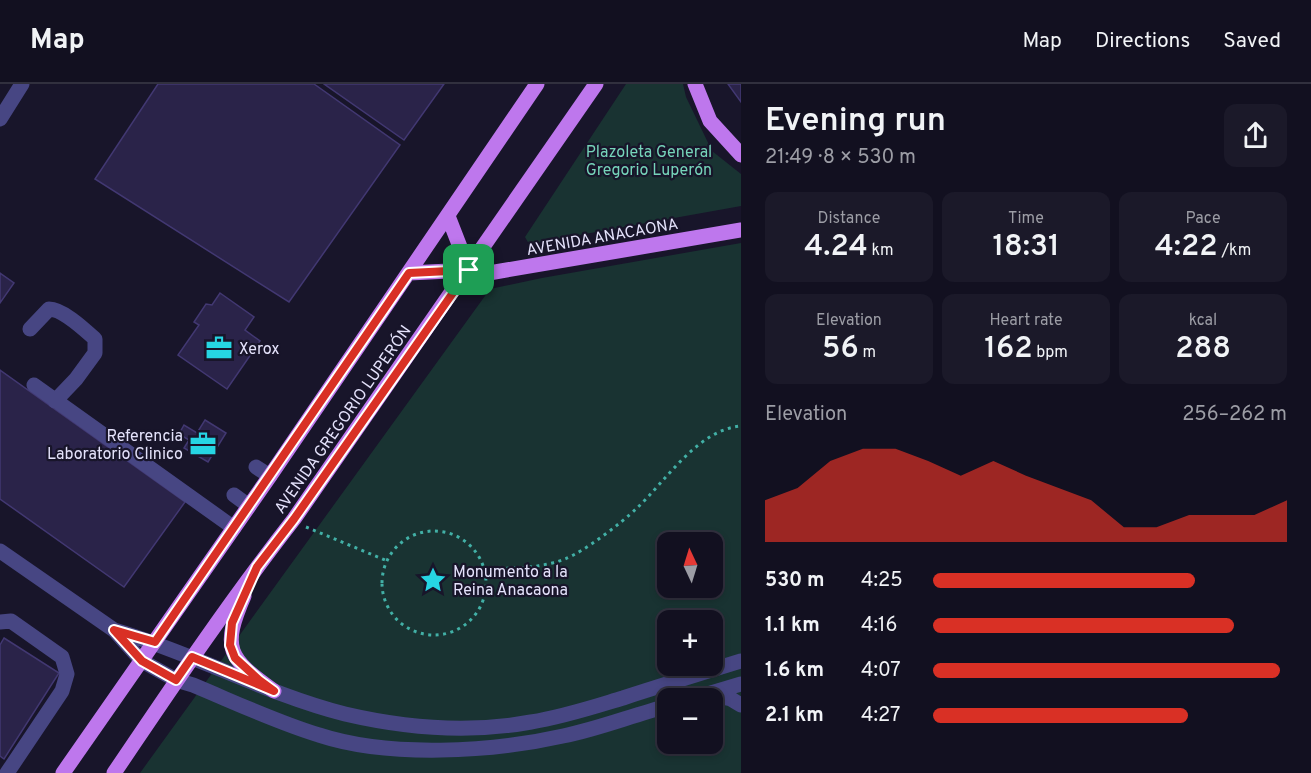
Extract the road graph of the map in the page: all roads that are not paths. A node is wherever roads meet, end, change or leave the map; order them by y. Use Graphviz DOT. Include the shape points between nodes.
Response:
graph roads {
  1 [pos="22,84"];
  2 [pos="537,84"];
  3 [pos="596,84"];
  4 [pos="695,84"];
  5 [pos="0,119"];
  6 [pos="741,155"];
  7 [pos="448,216"];
  8 [pos="741,230"];
  9 [pos="469,270"];
  10 [pos="409,273"];
  11 [pos="30,329"];
  12 [pos="34,385"];
  13 [pos="56,400"];
  14 [pos="256,467"];
  15 [pos="270,476"];
  16 [pos="234,495"];
  17 [pos="249,506"];
  18 [pos="234,528"];
  19 [pos="0,551"];
  20 [pos="257,567"];
  21 [pos="0,622"];
  22 [pos="114,630"];
  23 [pos="155,642"];
  24 [pos="192,657"];
  25 [pos="142,661"];
  26 [pos="741,661"];
  27 [pos="176,680"];
  28 [pos="741,684"];
  29 [pos="723,690"];
  30 [pos="274,691"];
  31 [pos="723,697"];
  32 [pos="741,705"];
  33 [pos="657,709"];
  34 [pos="7,773"];
  35 [pos="63,773"];
  36 [pos="114,773"];
  1 -- 5 [label="street"];
  2 -- 7 [label="main road, AVENIDA GREGORIO LUPERÓN"];
  3 -- 9 [label="main road, AVENIDA GREGORIO LUPERÓN"];
  4 -- 6 [label="main road" via="710,121"];
  7 -- 9 [label="main road"];
  7 -- 10 [label="main road, AVENIDA GREGORIO LUPERÓN"];
  8 -- 9 [label="main road, AVENIDA ANACAONA" via="489,273"];
  9 -- 10 [label="main road, AVENIDA ANACAONA"];
  9 -- 20 [label="main road, AVENIDA GREGORIO LUPERÓN"];
  10 -- 15 [label="main road, AVENIDA GREGORIO LUPERÓN"];
  11 -- 13 [label="street" via="49,309 55,309 95,339 95,353"];
  12 -- 13 [label="street"];
  13 -- 18 [label="street"];
  14 -- 15 [label="street"];
  15 -- 17 [label="main road, AVENIDA GREGORIO LUPERÓN"];
  16 -- 17 [label="street"];
  17 -- 18 [label="main road, AVENIDA GREGORIO LUPERÓN"];
  18 -- 23 [label="main road, AVENIDA GREGORIO LUPERÓN"];
  19 -- 22 [label="street"];
  20 -- 24 [label="main road, AVENIDA GREGORIO LUPERÓN"];
  20 -- 30 [label="main road" via="232,623 230,645 235,658"];
  21 -- 34 [label="street" via="11,621 62,657 67,674 62,691"];
  22 -- 23 [label="street"];
  22 -- 25 [label="street"];
  23 -- 24 [label="street"];
  23 -- 25 [label="main road, AVENIDA GREGORIO LUPERÓN"];
  24 -- 27 [label="main road, AVENIDA GREGORIO LUPERÓN"];
  24 -- 30 [label="street"];
  25 -- 27 [label="street"];
  25 -- 35 [label="main road, AVENIDA GREGORIO LUPERÓN"];
  26 -- 30 [label="street" via="572,713 530,723 480,728 401,724 345,714"];
  27 -- 33 [label="street" via="320,736 419,751 563,736"];
  27 -- 36 [label="main road, AVENIDA GREGORIO LUPERÓN"];
  28 -- 29 [label="street"];
  31 -- 32 [label="street"];
}
